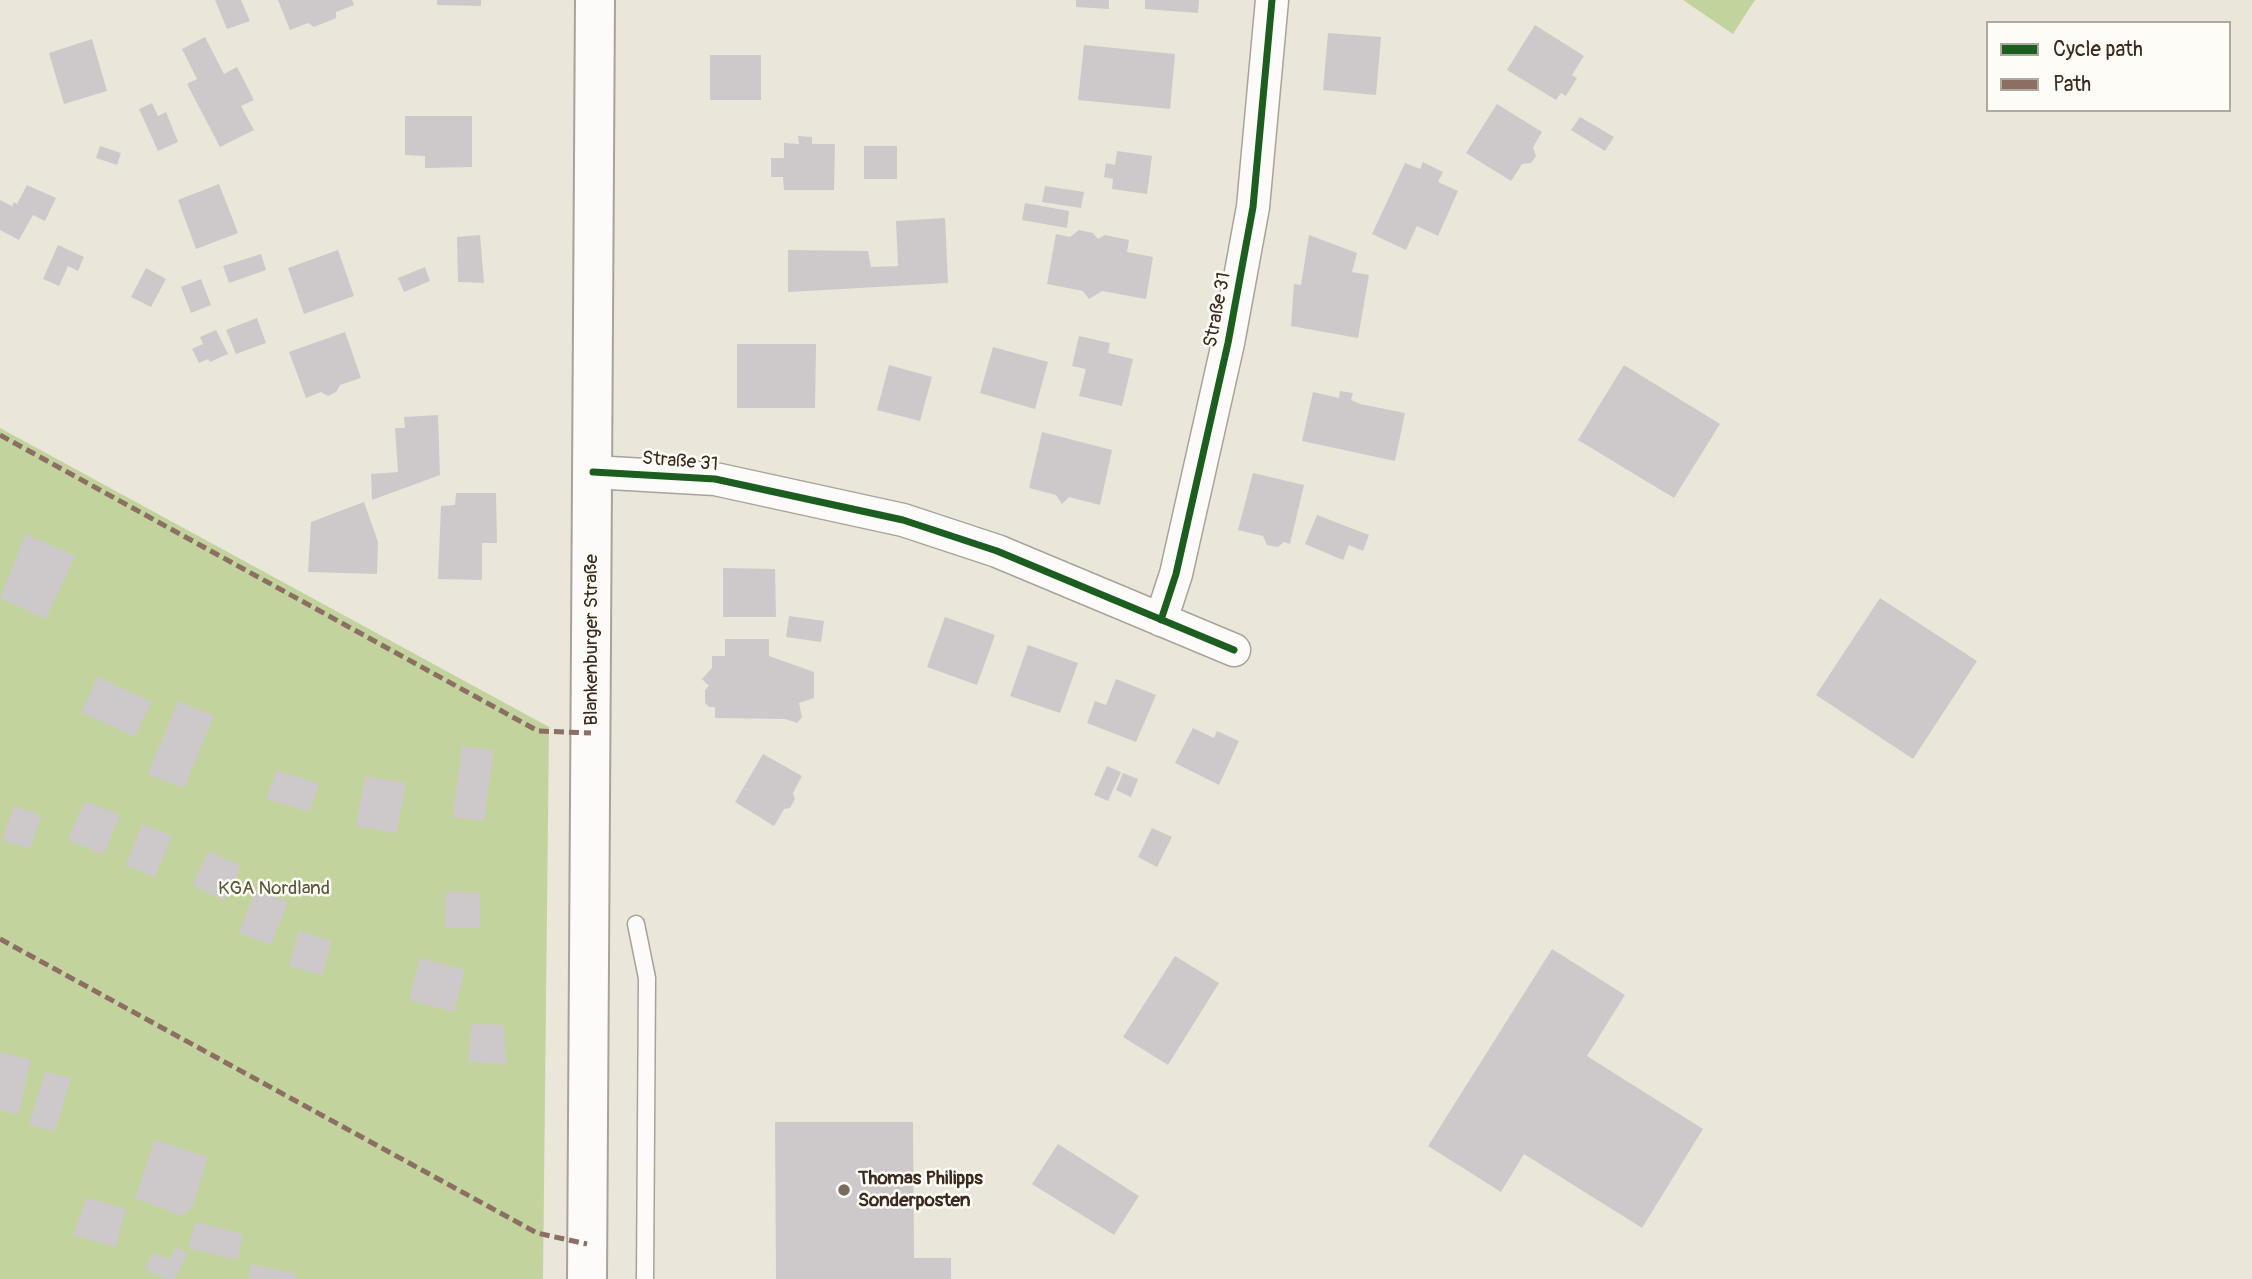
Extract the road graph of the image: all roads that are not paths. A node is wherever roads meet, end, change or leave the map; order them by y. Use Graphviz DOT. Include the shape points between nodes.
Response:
graph roads {
  1 [pos="595,0"];
  2 [pos="1272,0"];
  3 [pos="593,472"];
  4 [pos="1161,620"];
  5 [pos="1234,650"];
  6 [pos="636,924"];
  7 [pos="587,1279"];
  8 [pos="645,1279"];
  1 -- 3 [label="main road, Blankenburger Straße"];
  2 -- 4 [label="street, Straße 31" via="1252,207 1231,330 1176,574"];
  3 -- 4 [label="street, Straße 31" via="715,479 903,520 997,551"];
  3 -- 7 [label="main road, Blankenburger Straße"];
  4 -- 5 [label="street, Straße 31"];
  6 -- 8 [label="lane" via="647,978"];
}
